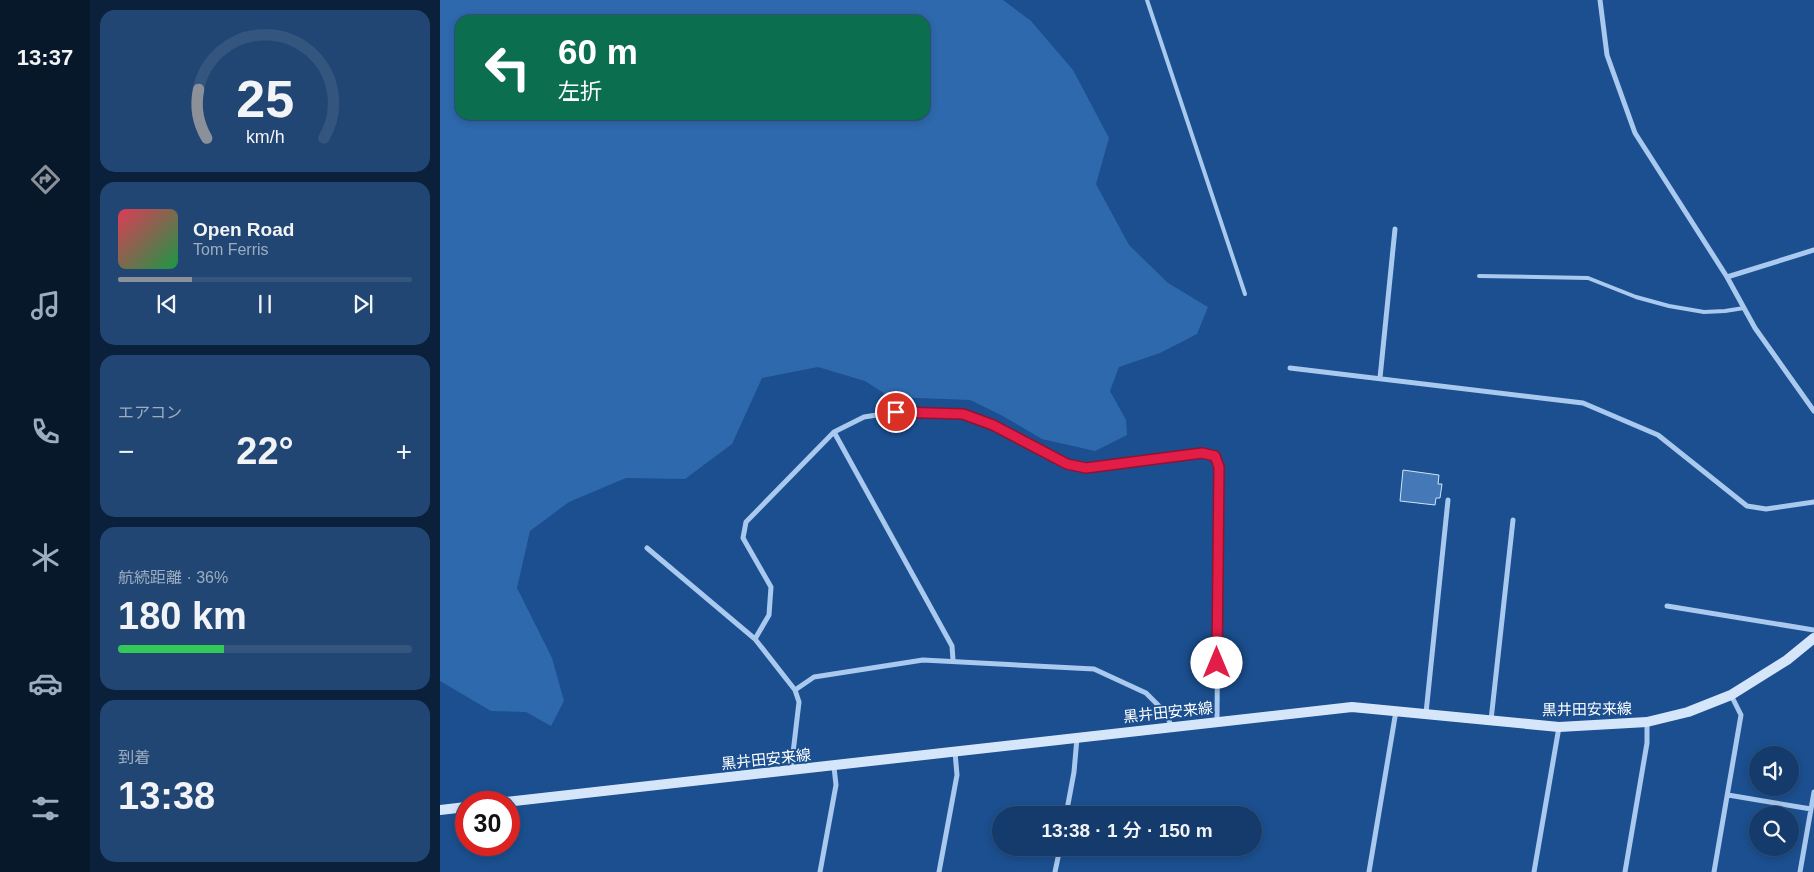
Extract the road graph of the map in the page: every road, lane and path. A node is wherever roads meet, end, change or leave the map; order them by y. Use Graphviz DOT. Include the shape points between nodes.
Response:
graph roads {
  1 [pos="1147,0"];
  2 [pos="1600,0"];
  3 [pos="1395,229"];
  4 [pos="1814,250"];
  5 [pos="1479,276"];
  6 [pos="1728,277"];
  7 [pos="1244,294"];
  8 [pos="1744,308"];
  9 [pos="1290,368"];
  10 [pos="1380,378"];
  11 [pos="1814,411"];
  12 [pos="834,432"];
  13 [pos="1448,500"];
  14 [pos="1814,502"];
  15 [pos="1513,520"];
  16 [pos="647,548"];
  17 [pos="1667,606"];
  18 [pos="1814,630"];
  19 [pos="1814,638"];
  20 [pos="755,639"];
  21 [pos="953,660"];
  22 [pos="796,690"];
  23 [pos="1731,695"];
  24 [pos="1396,710"];
  25 [pos="1426,713"];
  26 [pos="1491,720"];
  27 [pos="1217,722"];
  28 [pos="1647,722"];
  29 [pos="1172,727"];
  30 [pos="1559,727"];
  31 [pos="1077,738"];
  32 [pos="955,752"];
  33 [pos="834,767"];
  34 [pos="791,771"];
  35 [pos="1814,792"];
  36 [pos="1728,795"];
  37 [pos="520,800"];
  38 [pos="1068,806"];
  39 [pos="455,808"];
  40 [pos="1811,809"];
  41 [pos="440,810"];
  42 [pos="1058,856"];
  43 [pos="820,872"];
  44 [pos="939,872"];
  45 [pos="1055,872"];
  46 [pos="1369,872"];
  47 [pos="1534,872"];
  48 [pos="1625,872"];
  49 [pos="1714,872"];
  50 [pos="1800,872"];
  1 -- 7 [label="lane"];
  2 -- 6 [label="street" via="1607,55 1635,133"];
  3 -- 10 [label="street"];
  4 -- 6 [label="street"];
  5 -- 8 [label="lane" via="1588,278 1669,306 1704,312"];
  6 -- 8 [label="street"];
  8 -- 11 [label="street"];
  9 -- 10 [label="street"];
  10 -- 14 [label="street" via="1583,403 1658,435 1747,506 1766,509"];
  12 -- 20 [label="street" via="746,522 743,538 772,587 768,615"];
  12 -- 21 [label="street" via="952,646"];
  12 -- 27 [label="street" via="864,417 896,412 963,414 993,425 1067,464 1086,468 1202,453 1215,456 1219,467"];
  13 -- 25 [label="street"];
  15 -- 26 [label="street"];
  16 -- 20 [label="street"];
  17 -- 18 [label="street"];
  19 -- 23 [label="main road, 黒井田安来線" via="1788,660"];
  20 -- 22 [label="street"];
  21 -- 22 [label="street" via="923,660 814,677"];
  21 -- 29 [label="street" via="1094,669 1146,693 1165,712"];
  22 -- 34 [label="street" via="799,702"];
  23 -- 28 [label="main road, 黒井田安来線" via="1688,712"];
  23 -- 36 [label="street" via="1741,715"];
  24 -- 25 [label="main road, 黒井田安来線"];
  24 -- 27 [label="main road, 黒井田安来線" via="1352,708"];
  24 -- 46 [label="street"];
  25 -- 26 [label="main road, 黒井田安来線"];
  26 -- 30 [label="main road, 黒井田安来線"];
  27 -- 29 [label="main road, 黒井田安来線"];
  28 -- 30 [label="main road, 黒井田安来線"];
  28 -- 48 [label="street" via="1647,744"];
  29 -- 31 [label="main road, 黒井田安来線"];
  30 -- 47 [label="street"];
  31 -- 32 [label="main road, 黒井田安来線"];
  31 -- 38 [label="street"];
  32 -- 33 [label="main road, 黒井田安来線"];
  32 -- 44 [label="street" via="957,775"];
  33 -- 34 [label="main road, 黒井田安来線"];
  33 -- 43 [label="street" via="836,785"];
  34 -- 37 [label="main road, 黒井田安来線"];
  35 -- 40 [label="street"];
  36 -- 40 [label="street"];
  36 -- 49 [label="street"];
  39 -- 41 [label="main road"];
  40 -- 50 [label="street"];
  42 -- 45 [label="street"];
}
